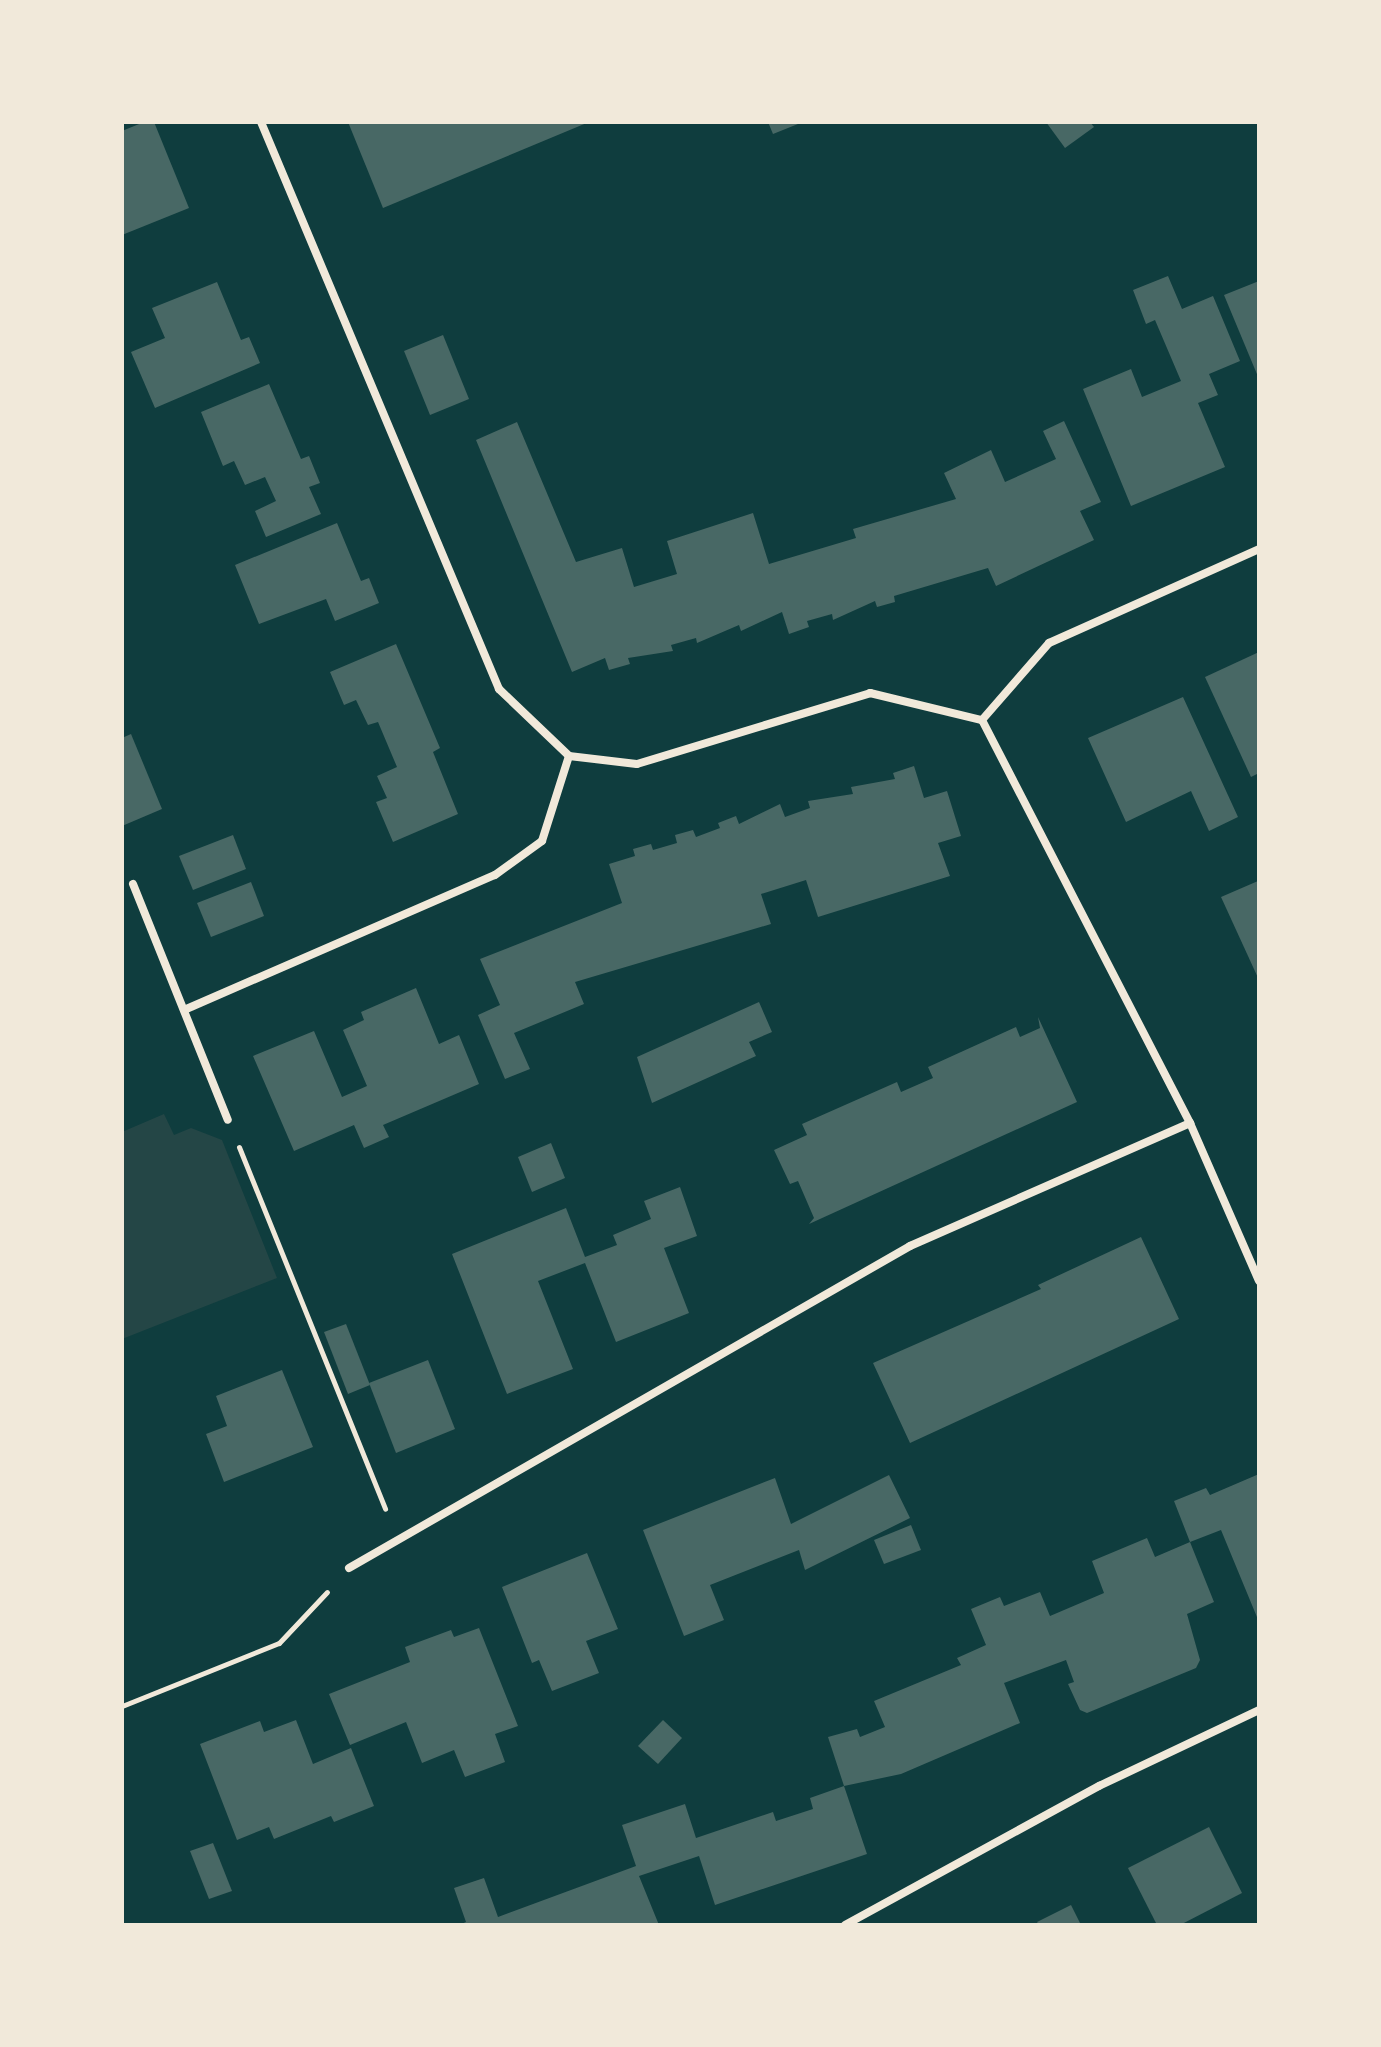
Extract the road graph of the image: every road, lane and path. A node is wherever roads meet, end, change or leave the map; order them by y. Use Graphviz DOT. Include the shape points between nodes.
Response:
graph roads {
  1 [pos="261,122"];
  2 [pos="1259,549"];
  3 [pos="982,720"];
  4 [pos="569,756"];
  5 [pos="133,884"];
  6 [pos="184,1010"];
  7 [pos="228,1120"];
  8 [pos="1190,1123"];
  9 [pos="1259,1281"];
  10 [pos="397,1539"];
  11 [pos="349,1568"];
  12 [pos="122,1706"];
  13 [pos="1259,1710"];
  14 [pos="845,1925"];
  1 -- 4 [label="street" via="499,689"];
  2 -- 3 [label="street" via="1049,643"];
  3 -- 4 [label="street" via="870,693 637,764"];
  3 -- 8 [label="street"];
  4 -- 6 [label="street" via="542,841 495,875"];
  5 -- 6 [label="street"];
  6 -- 7 [label="street"];
  7 -- 10 [label="path"];
  8 -- 9 [label="street"];
  8 -- 10 [label="street" via="910,1246"];
  10 -- 11 [label="street"];
  11 -- 12 [label="path" via="279,1643"];
  13 -- 14 [label="street" via="1099,1786"];
}
